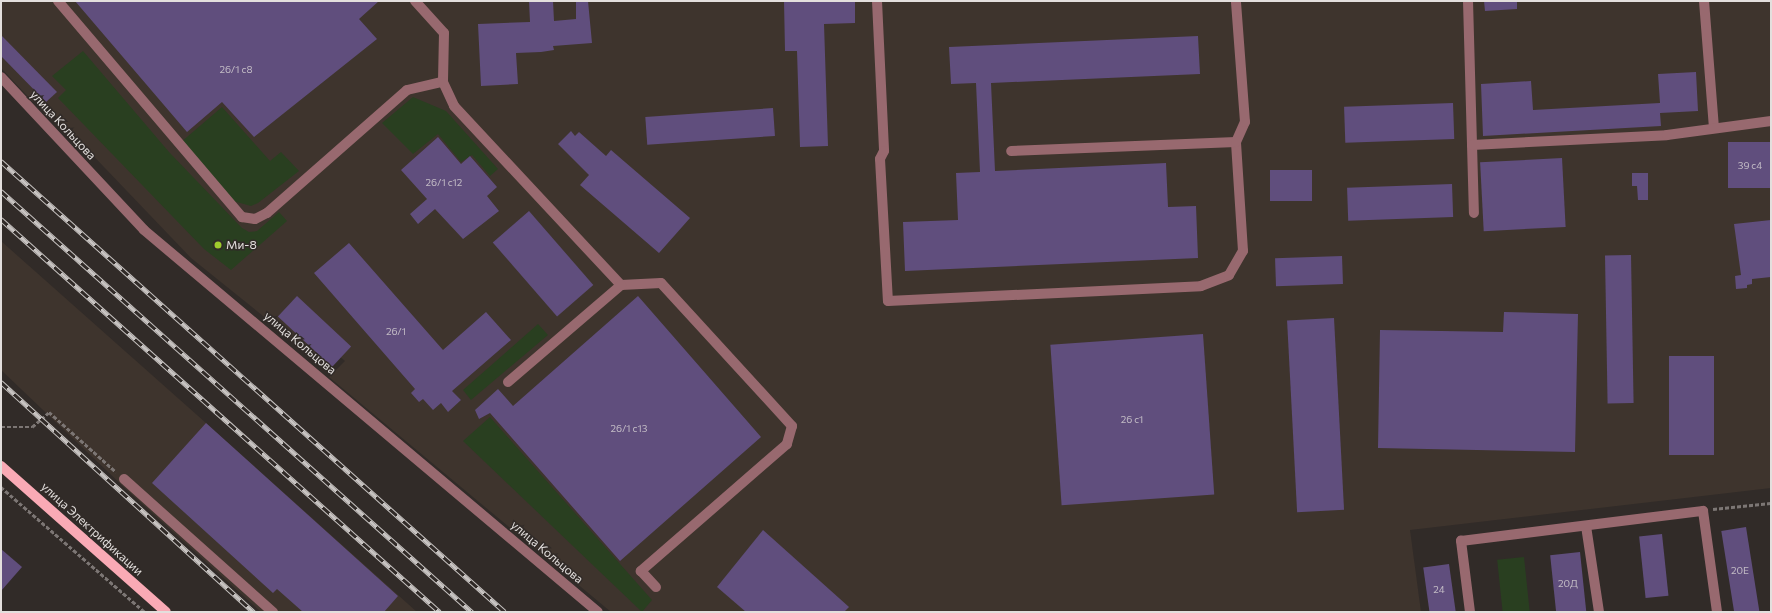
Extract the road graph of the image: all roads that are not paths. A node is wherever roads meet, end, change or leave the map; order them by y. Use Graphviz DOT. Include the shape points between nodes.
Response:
graph roads {
  1 [pos="58,1"];
  2 [pos="416,1"];
  3 [pos="877,1"];
  4 [pos="1236,1"];
  5 [pos="1468,1"];
  6 [pos="1704,1"];
  7 [pos="1,77"];
  8 [pos="443,82"];
  9 [pos="1771,121"];
  10 [pos="1714,128"];
  11 [pos="1236,142"];
  12 [pos="1472,145"];
  13 [pos="1011,151"];
  14 [pos="1474,213"];
  15 [pos="621,285"];
  16 [pos="508,382"];
  17 [pos="1,466"];
  18 [pos="124,479"];
  19 [pos="1586,526"];
  20 [pos="656,587"];
  21 [pos="166,612"];
  22 [pos="272,612"];
  23 [pos="598,612"];
  24 [pos="1470,612"];
  25 [pos="1599,612"];
  26 [pos="1717,612"];
  1 -- 8 [label="street" via="242,217 255,219 267,213 407,90"];
  2 -- 8 [label="street" via="444,33"];
  3 -- 11 [label="street" via="884,151 880,159 888,301 1201,286 1229,275 1243,251"];
  4 -- 11 [label="street" via="1245,122"];
  5 -- 12 [label="street"];
  6 -- 10 [label="street"];
  7 -- 23 [label="street, улица Кольцова" via="144,230"];
  8 -- 15 [label="street" via="454,106"];
  9 -- 10 [label="street"];
  10 -- 12 [label="street" via="1667,135"];
  11 -- 13 [label="street"];
  12 -- 14 [label="street"];
  15 -- 16 [label="street"];
  15 -- 20 [label="street" via="661,284 792,426 787,444 641,572"];
  17 -- 21 [label="main road, улица Электрификации"];
  18 -- 22 [label="street"];
  19 -- 24 [label="street" via="1461,541"];
  19 -- 25 [label="street"];
  19 -- 26 [label="street" via="1703,511"];
}
